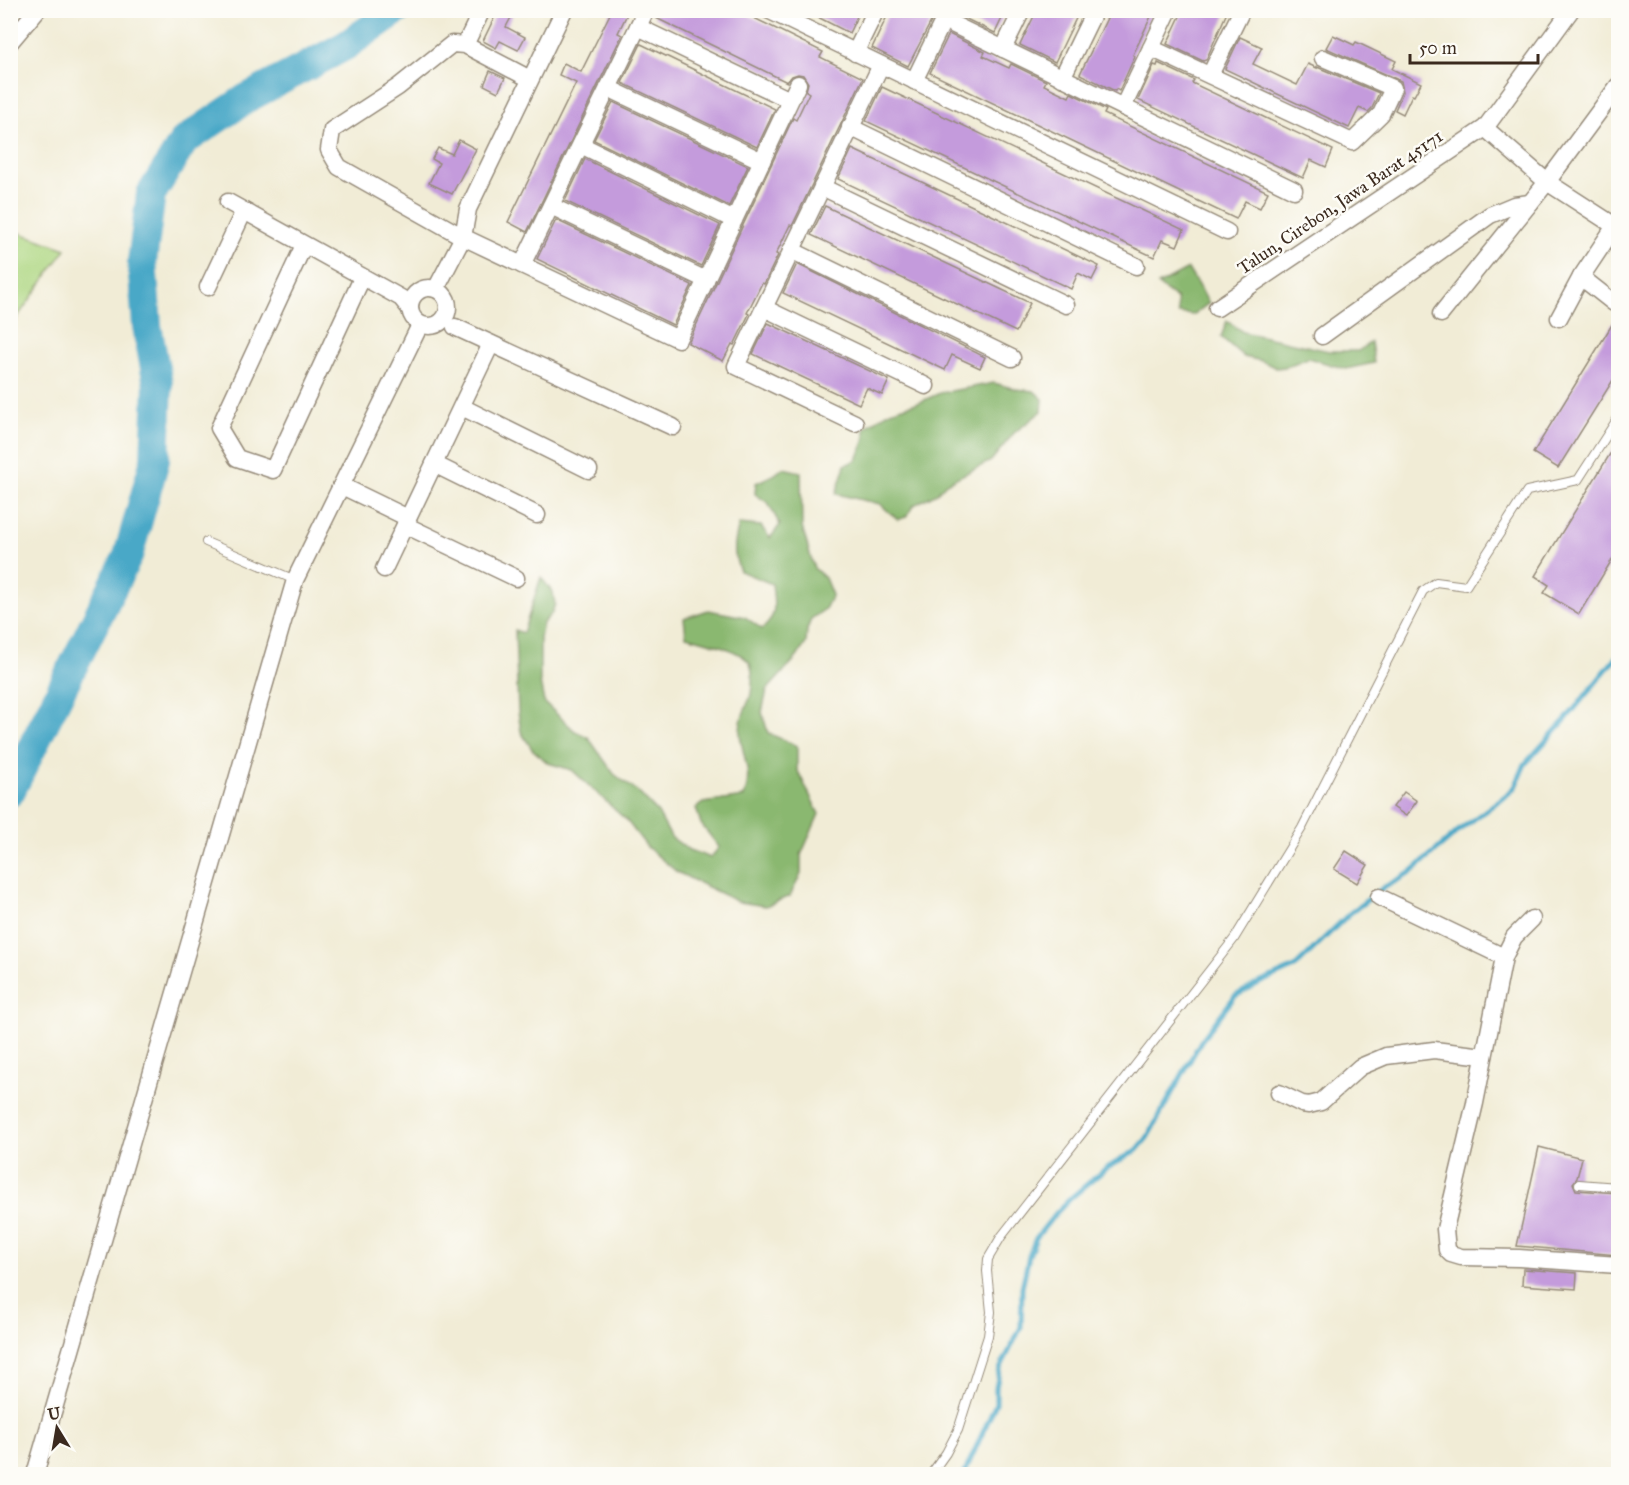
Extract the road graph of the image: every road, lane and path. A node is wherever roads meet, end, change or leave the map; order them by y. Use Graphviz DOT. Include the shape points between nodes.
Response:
graph roads {
  1 [pos="37,10"];
  2 [pos="482,10"];
  3 [pos="564,10"];
  4 [pos="646,10"];
  5 [pos="768,10"];
  6 [pos="876,10"];
  7 [pos="1022,10"];
  8 [pos="1095,10"];
  9 [pos="1169,10"];
  10 [pos="1242,10"];
  11 [pos="1572,10"];
  12 [pos="946,15"];
  13 [pos="638,27"];
  14 [pos="10,42"];
  15 [pos="465,45"];
  16 [pos="1151,48"];
  17 [pos="1003,49"];
  18 [pos="855,52"];
  19 [pos="1323,57"];
  20 [pos="881,65"];
  21 [pos="1210,75"];
  22 [pos="1062,78"];
  23 [pos="530,79"];
  24 [pos="914,81"];
  25 [pos="798,84"];
  26 [pos="1618,87"];
  27 [pos="609,88"];
  28 [pos="790,100"];
  29 [pos="1123,107"];
  30 [pos="850,127"];
  31 [pos="1485,128"];
  32 [pos="581,144"];
  33 [pos="762,160"];
  34 [pos="1547,182"];
  35 [pos="822,187"];
  36 [pos="1294,189"];
  37 [pos="228,202"];
  38 [pos="1530,203"];
  39 [pos="551,206"];
  40 [pos="244,211"];
  41 [pos="734,220"];
  42 [pos="1617,224"];
  43 [pos="1227,232"];
  44 [pos="462,237"];
  45 [pos="304,245"];
  46 [pos="791,250"];
  47 [pos="522,265"];
  48 [pos="1136,266"];
  49 [pos="1581,277"];
  50 [pos="362,278"];
  51 [pos="706,280"];
  52 [pos="208,287"];
  53 [pos="436,290"];
  54 [pos="1618,304"];
  55 [pos="1066,305"];
  56 [pos="764,308"];
  57 [pos="1217,308"];
  58 [pos="410,309"];
  59 [pos="1441,314"];
  60 [pos="1559,318"];
  61 [pos="420,325"];
  62 [pos="455,327"];
  63 [pos="1322,336"];
  64 [pos="491,344"];
  65 [pos="1012,358"];
  66 [pos="926,386"];
  67 [pos="462,407"];
  68 [pos="1618,418"];
  69 [pos="855,423"];
  70 [pos="673,427"];
  71 [pos="434,464"];
  72 [pos="589,470"];
  73 [pos="342,486"];
  74 [pos="537,515"];
  75 [pos="406,522"];
  76 [pos="206,542"];
  77 [pos="384,569"];
  78 [pos="516,578"];
  79 [pos="295,580"];
  80 [pos="1378,897"];
  81 [pos="1532,919"];
  82 [pos="1503,957"];
  83 [pos="1484,1056"];
  84 [pos="1279,1093"];
  85 [pos="1579,1184"];
  86 [pos="1618,1187"];
  87 [pos="1618,1265"];
  88 [pos="35,1474"];
  89 [pos="931,1474"];
  1 -- 14 [label="street"];
  2 -- 15 [label="street"];
  3 -- 23 [label="street"];
  4 -- 13 [label="street"];
  5 -- 18 [label="street"];
  6 -- 18 [label="street"];
  7 -- 17 [label="street"];
  8 -- 22 [label="street"];
  9 -- 16 [label="street"];
  10 -- 21 [label="street"];
  11 -- 31 [label="street, Talun, Cirebon, Jawa Barat 45171"];
  12 -- 17 [label="street"];
  12 -- 24 [label="street"];
  13 -- 27 [label="street"];
  13 -- 28 [label="street"];
  15 -- 23 [label="street"];
  15 -- 44 [label="street" via="452,44 398,87 332,130 329,150 339,167"];
  16 -- 21 [label="street"];
  16 -- 29 [label="street"];
  17 -- 22 [label="street"];
  18 -- 20 [label="street"];
  19 -- 21 [label="street" via="1393,88 1381,114 1352,142"];
  20 -- 24 [label="street"];
  20 -- 30 [label="street"];
  22 -- 29 [label="street"];
  23 -- 44 [label="street" via="468,209"];
  24 -- 43 [label="street"];
  25 -- 28 [label="street"];
  26 -- 34 [label="street"];
  27 -- 32 [label="street"];
  27 -- 33 [label="street"];
  28 -- 33 [label="street"];
  29 -- 36 [label="street"];
  30 -- 35 [label="street"];
  30 -- 48 [label="street"];
  31 -- 34 [label="street"];
  31 -- 57 [label="street, Talun, Cirebon, Jawa Barat 45171"];
  32 -- 39 [label="street"];
  32 -- 41 [label="street"];
  33 -- 41 [label="street"];
  34 -- 38 [label="street"];
  34 -- 42 [label="street"];
  35 -- 46 [label="street"];
  35 -- 55 [label="street"];
  37 -- 40 [label="street"];
  38 -- 59 [label="street"];
  38 -- 63 [label="street" via="1490,215"];
  39 -- 47 [label="street"];
  39 -- 51 [label="street"];
  40 -- 45 [label="street"];
  40 -- 52 [label="street"];
  41 -- 51 [label="street"];
  42 -- 49 [label="street"];
  44 -- 47 [label="street"];
  44 -- 53 [label="street"];
  45 -- 50 [label="street"];
  45 -- 50 [label="street" via="219,428 237,458 273,470"];
  46 -- 56 [label="street"];
  46 -- 65 [label="street"];
  47 -- 51 [label="street" via="678,339"];
  49 -- 54 [label="street"];
  49 -- 60 [label="street"];
  50 -- 58 [label="street" via="401,298"];
  53 -- 58 [label="street" via="417,292"];
  53 -- 61 [label="street" via="447,300 447,316 435,326"];
  56 -- 66 [label="street"];
  56 -- 69 [label="street" via="736,366"];
  58 -- 61 [label="street"];
  61 -- 73 [label="street"];
  62 -- 64 [label="street"];
  64 -- 67 [label="street"];
  64 -- 70 [label="street"];
  67 -- 71 [label="street"];
  67 -- 72 [label="street"];
  68 -- 89 [label="lane" via="1578,480 1527,491 1466,586 1436,582 1423,591 1302,828 1234,939 1000,1237 988,1259 988,1336 958,1430"];
  71 -- 74 [label="street"];
  71 -- 75 [label="street"];
  73 -- 75 [label="street"];
  73 -- 79 [label="street"];
  75 -- 77 [label="street"];
  75 -- 78 [label="street"];
  76 -- 79 [label="lane"];
  79 -- 88 [label="street"];
  80 -- 82 [label="street"];
  81 -- 82 [label="street" via="1514,937"];
  82 -- 83 [label="street"];
  83 -- 84 [label="street" via="1434,1050 1386,1056 1360,1067 1321,1102 1302,1104"];
  83 -- 87 [label="street" via="1445,1229 1447,1250 1461,1257"];
  85 -- 86 [label="lane"];
}
